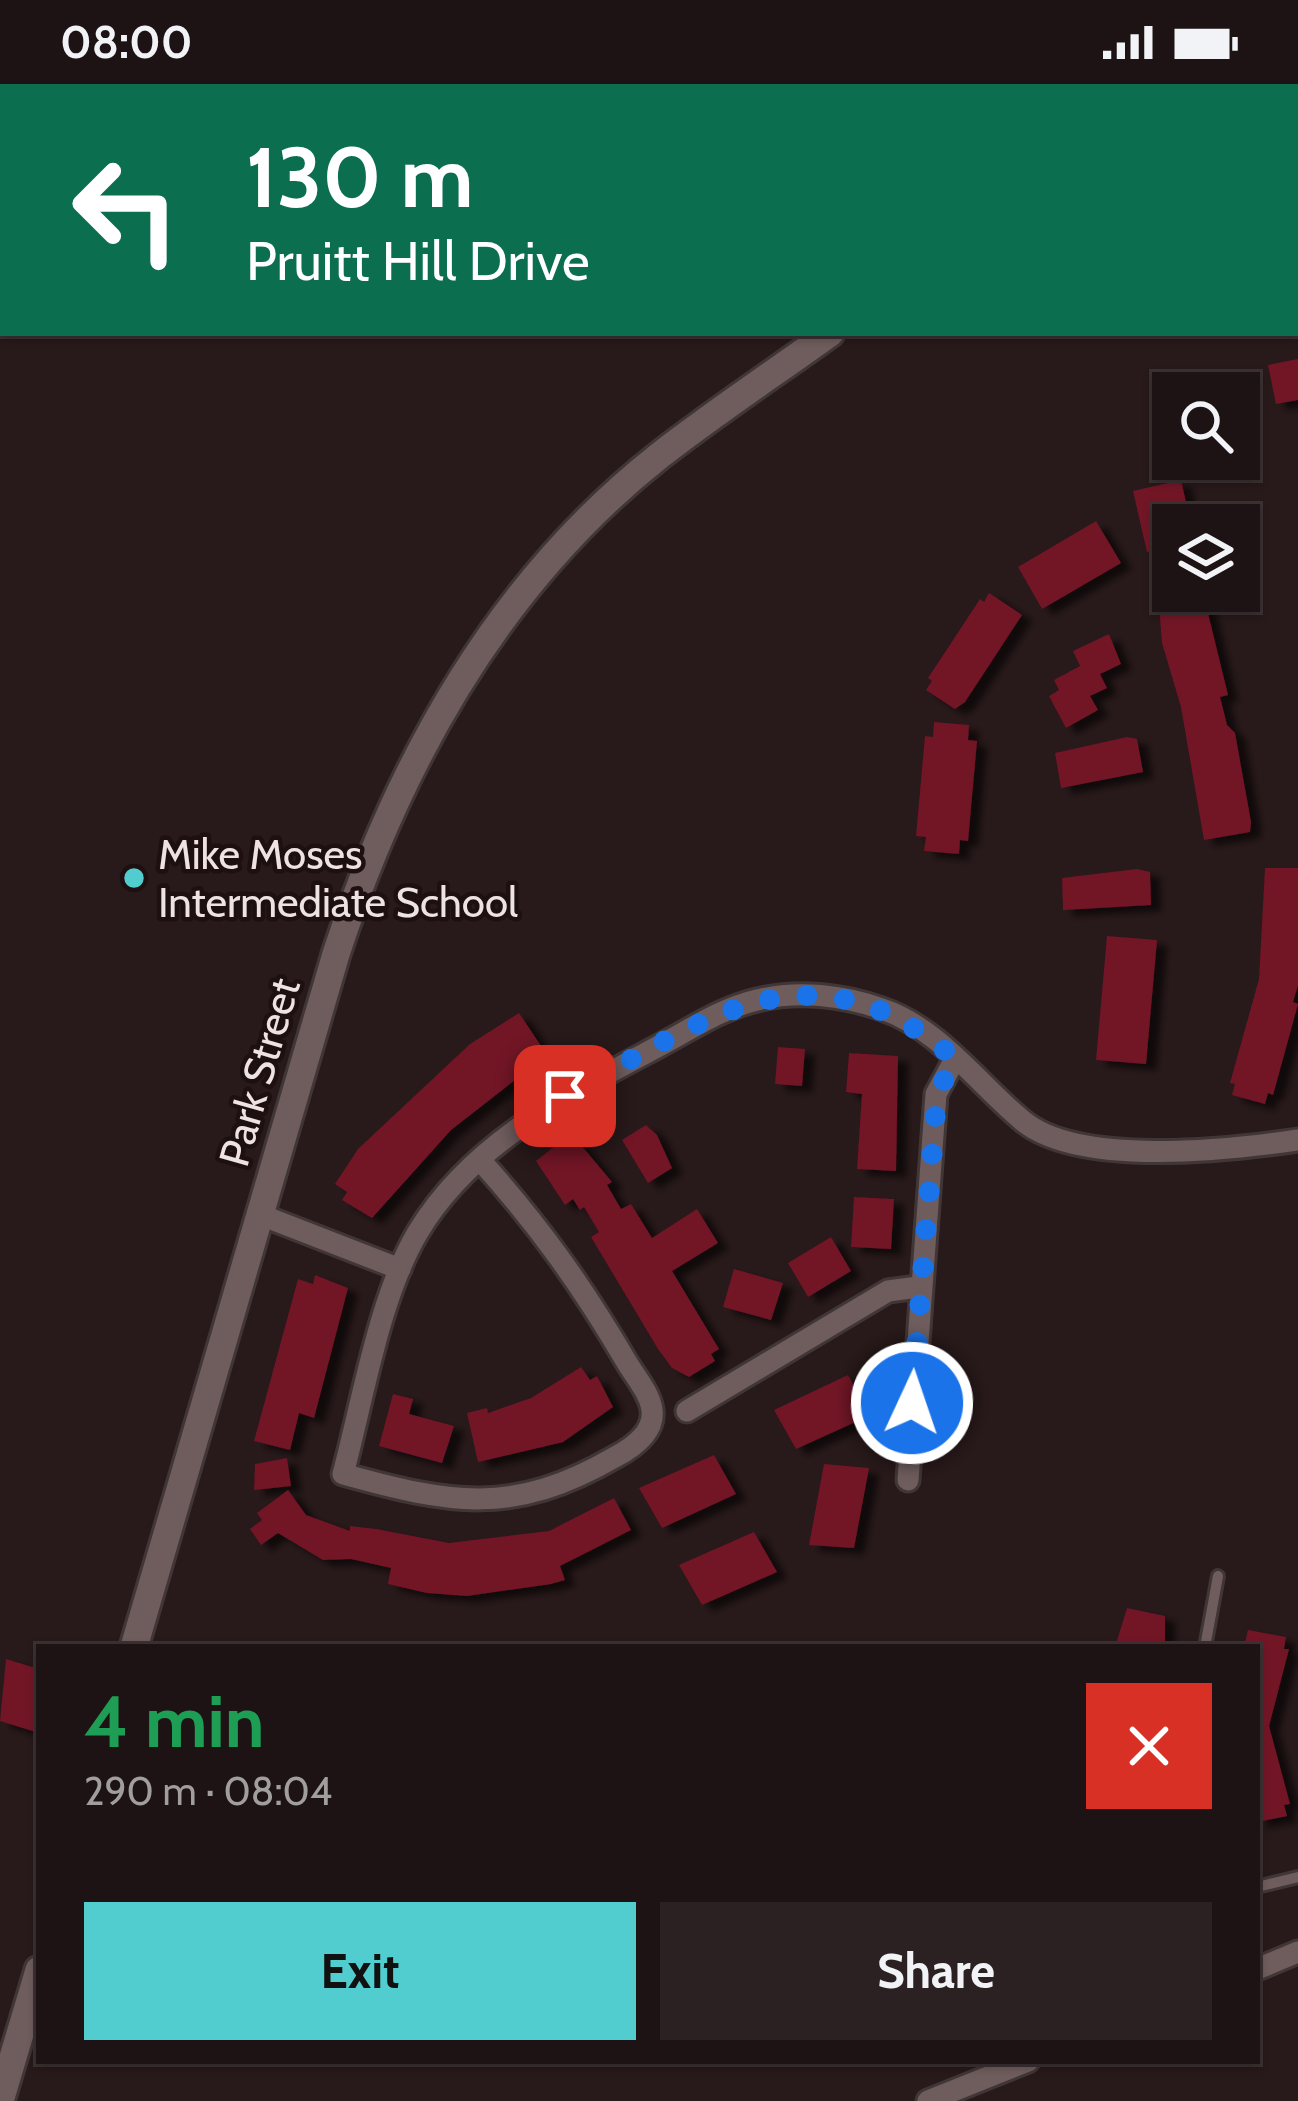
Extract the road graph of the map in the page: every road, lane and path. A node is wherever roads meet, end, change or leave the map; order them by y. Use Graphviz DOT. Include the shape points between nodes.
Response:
graph roads {
  1 [pos="826,336"];
  2 [pos="955,1059"];
  3 [pos="1298,1140"];
  4 [pos="481,1161"];
  5 [pos="261,1215"];
  6 [pos="400,1268"];
  7 [pos="918,1287"];
  8 [pos="687,1411"];
  9 [pos="908,1480"];
  10 [pos="1217,1576"];
  11 [pos="135,1644"];
  12 [pos="1206,1644"];
  13 [pos="1298,1877"];
  14 [pos="1260,1886"];
  15 [pos="1298,1952"];
  16 [pos="1260,1968"];
  17 [pos="36,1980"];
  18 [pos="1020,2064"];
  19 [pos="1,2101"];
  20 [pos="928,2101"];
  1 -- 5 [label="street, Park Street" via="658,458 590,519 480,650 370,849"];
  2 -- 3 [label="street" via="1026,1124 1067,1143 1190,1150"];
  2 -- 4 [label="street" via="885,1009 805,994 757,1000 565,1096"];
  2 -- 7 [label="street" via="937,1094"];
  4 -- 6 [label="street" via="426,1220"];
  4 -- 6 [label="street" via="550,1239 649,1400 638,1443 590,1472 511,1499 443,1500 343,1474"];
  5 -- 6 [label="street"];
  5 -- 11 [label="street, Park Street"];
  7 -- 8 [label="street" via="888,1291"];
  7 -- 9 [label="street"];
  10 -- 12 [label="lane"];
  13 -- 14 [label="lane"];
  15 -- 16 [label="street"];
  17 -- 19 [label="street"];
  18 -- 20 [label="street"];
}
